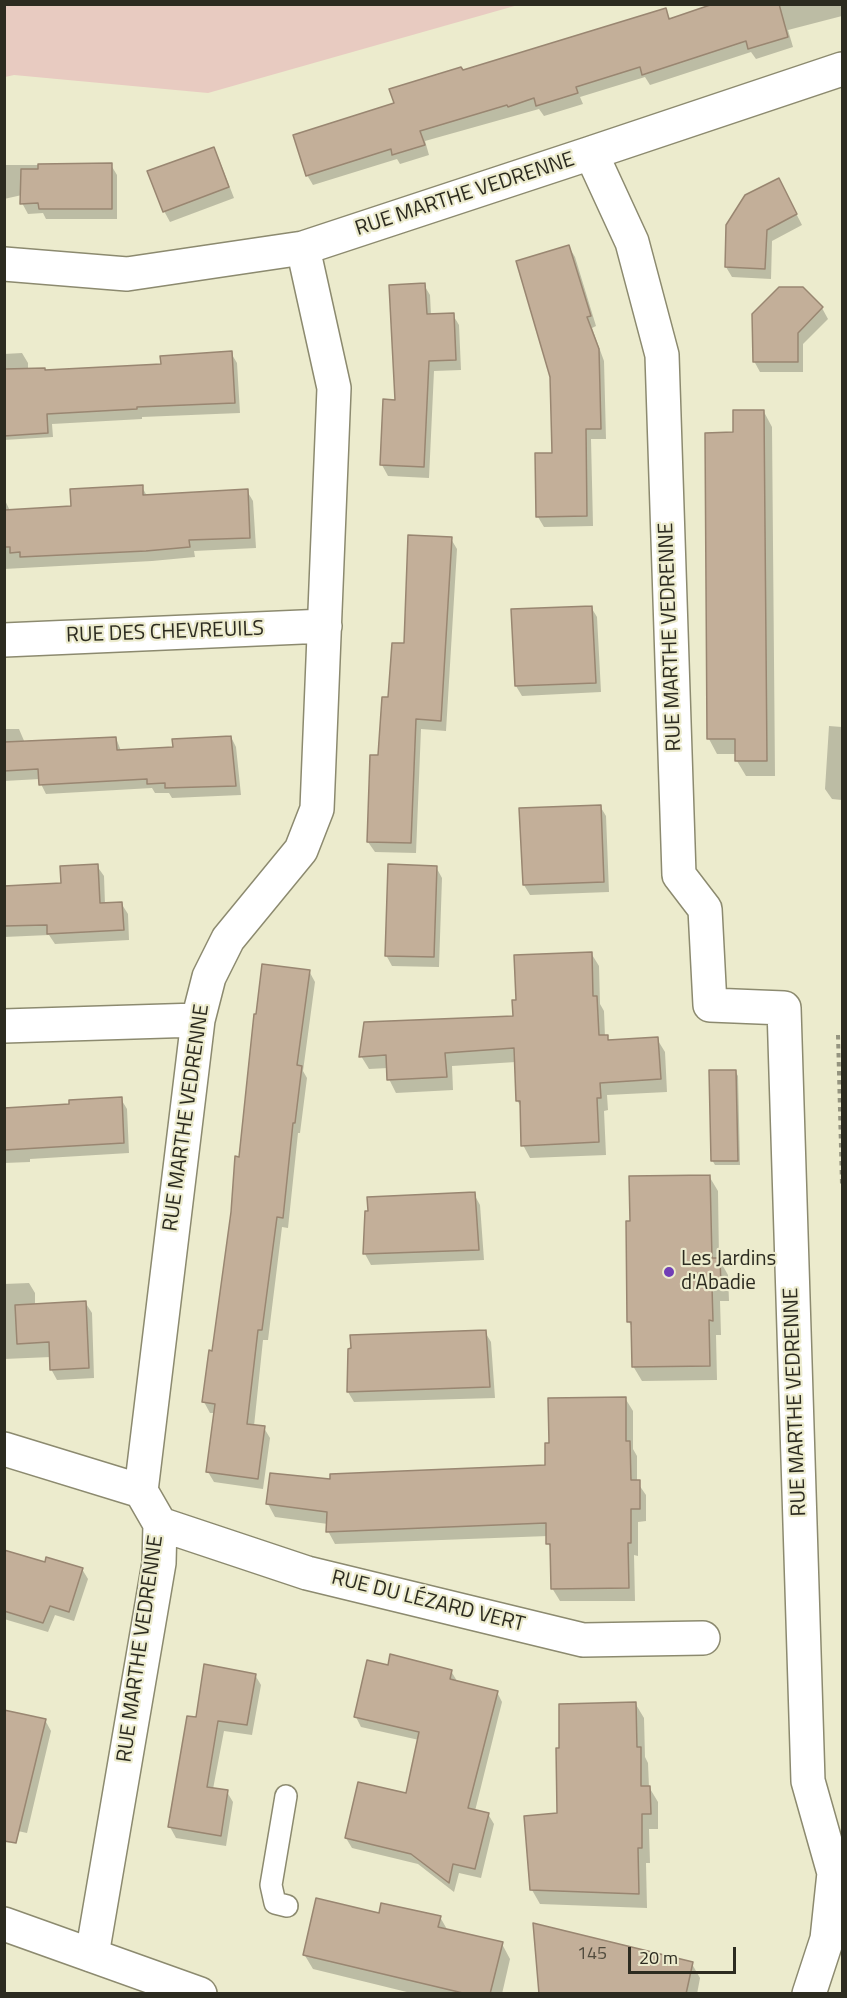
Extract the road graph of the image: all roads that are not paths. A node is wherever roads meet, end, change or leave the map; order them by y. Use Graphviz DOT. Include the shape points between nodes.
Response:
graph roads {
  1 [pos="843,69"];
  2 [pos="591,153"];
  3 [pos="303,248"];
  4 [pos="4,264"];
  5 [pos="325,626"];
  6 [pos="4,640"];
  7 [pos="198,1020"];
  8 [pos="4,1026"];
  9 [pos="4,1449"];
  10 [pos="141,1491"];
  11 [pos="160,1524"];
  12 [pos="703,1638"];
  13 [pos="286,1796"];
  14 [pos="287,1906"];
  15 [pos="4,1924"];
  16 [pos="92,1955"];
  17 [pos="200,1994"];
  18 [pos="809,1994"];
  1 -- 2 [label="street"];
  2 -- 3 [label="street, RUE MARTHE VEDRENNE"];
  2 -- 18 [label="street, RUE MARTHE VEDRENNE" via="632,242 662,355 679,875 705,909 710,1005 784,1008 808,1781 834,1874 827,1939"];
  3 -- 4 [label="street" via="127,274"];
  3 -- 5 [label="street, RUE MARTHE VEDRENNE" via="334,388"];
  5 -- 6 [label="street, RUE DES CHEVREUILS"];
  5 -- 7 [label="street, RUE MARTHE VEDRENNE" via="317,809 301,850 228,939 208,977"];
  7 -- 8 [label="street"];
  7 -- 10 [label="street, RUE MARTHE VEDRENNE"];
  9 -- 10 [label="street"];
  10 -- 11 [label="street, RUE MARTHE VEDRENNE"];
  11 -- 12 [label="street, RUE DU LÉZARD VERT" via="307,1573 583,1640"];
  11 -- 16 [label="street, RUE MARTHE VEDRENNE" via="159,1563"];
  13 -- 14 [label="lane" via="271,1885 275,1903"];
  15 -- 16 [label="street"];
  16 -- 17 [label="street"];
}
